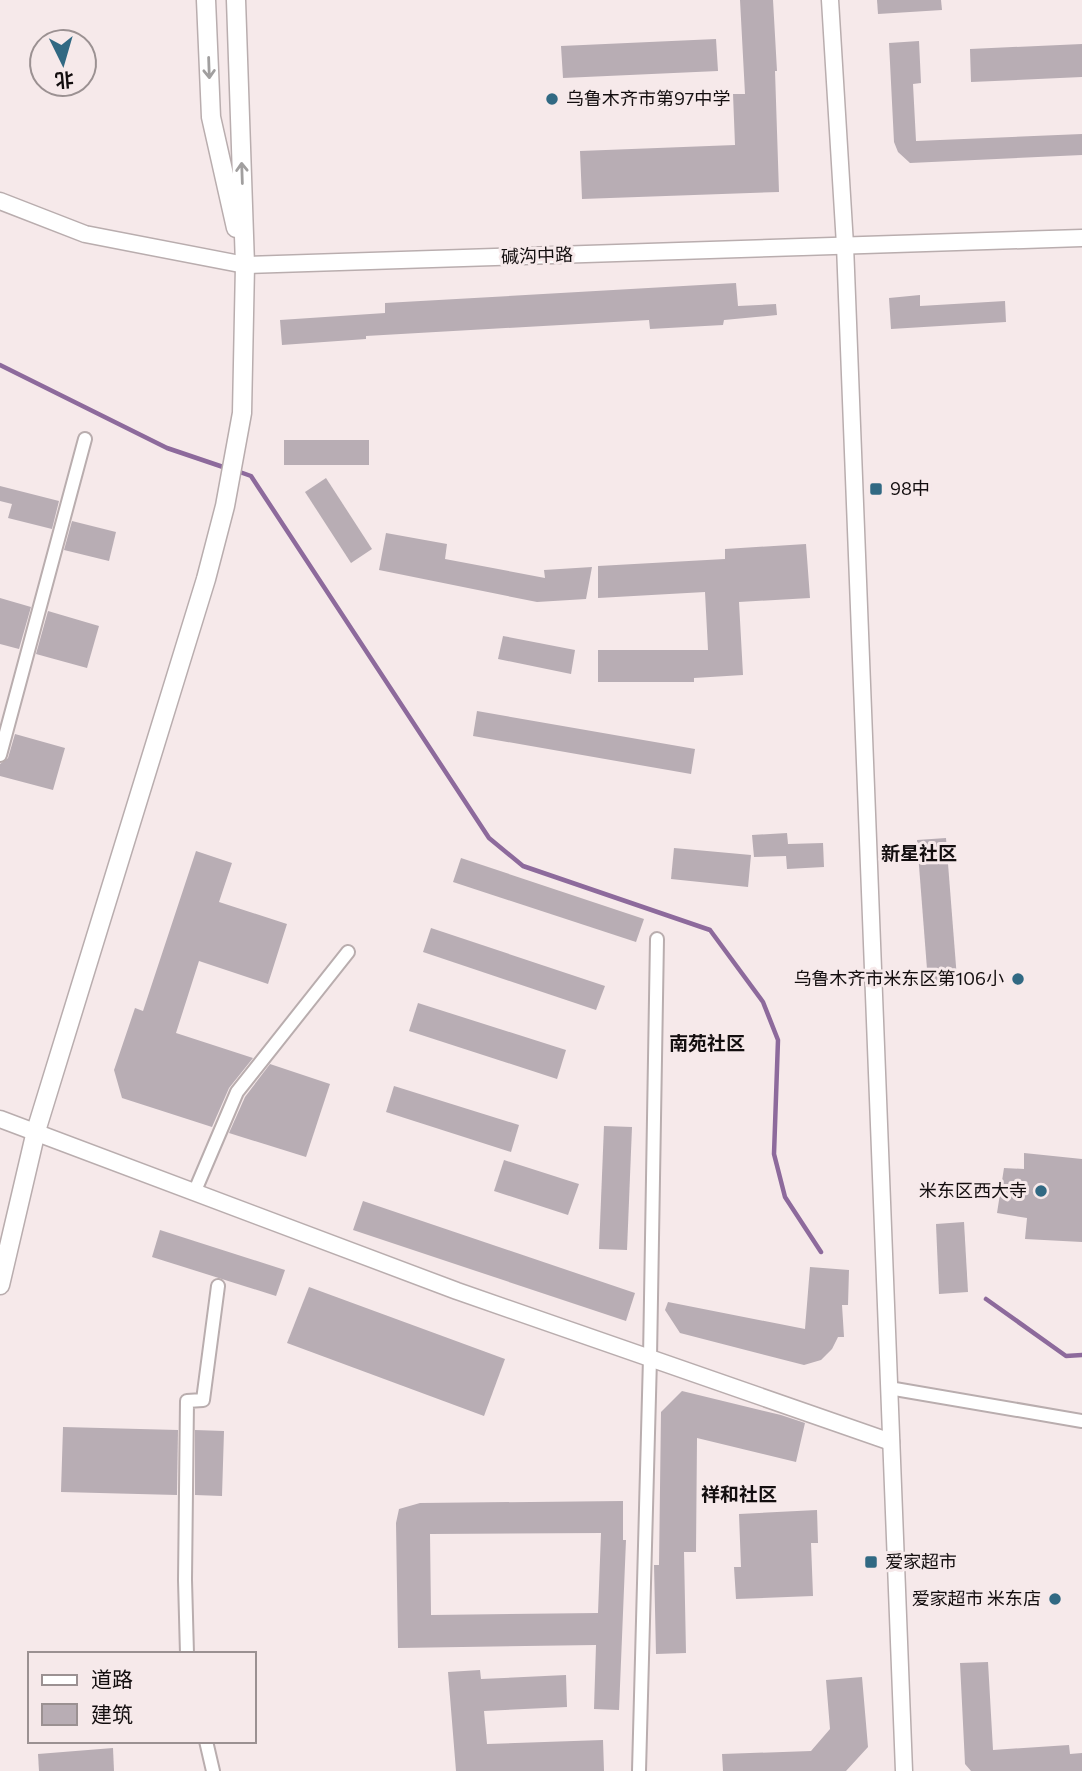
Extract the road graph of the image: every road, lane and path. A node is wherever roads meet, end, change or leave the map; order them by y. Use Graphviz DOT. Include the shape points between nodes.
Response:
graph roads {
  1 [pos="206,0"];
  2 [pos="236,0"];
  3 [pos="830,0"];
  4 [pos="0,201"];
  5 [pos="1082,238"];
  6 [pos="845,245"];
  7 [pos="245,265"];
  8 [pos="85,439"];
  9 [pos="0,755"];
  10 [pos="657,939"];
  11 [pos="348,952"];
  12 [pos="0,1119"];
  13 [pos="36,1132"];
  14 [pos="194,1193"];
  15 [pos="0,1285"];
  16 [pos="218,1286"];
  17 [pos="650,1358"];
  18 [pos="889,1388"];
  19 [pos="1082,1421"];
  20 [pos="891,1442"];
  21 [pos="187,1652"];
  22 [pos="206,1743"];
  23 [pos="213,1771"];
  24 [pos="639,1771"];
  25 [pos="904,1771"];
  1 -- 7 [label="main road, one-way" via="211,117"];
  7 -- 2 [label="main road, one-way"];
  3 -- 6 [label="street"];
  4 -- 7 [label="street, 碱沟中路" via="85,234"];
  5 -- 6 [label="street, 碱沟中路"];
  6 -- 7 [label="street, 碱沟中路"];
  6 -- 18 [label="street"];
  7 -- 13 [label="main road" via="242,413 225,506"];
  8 -- 9 [label="street"];
  10 -- 17 [label="street"];
  11 -- 14 [label="street" via="237,1092"];
  12 -- 13 [label="street"];
  13 -- 14 [label="street"];
  13 -- 15 [label="main road"];
  14 -- 17 [label="street"];
  16 -- 21 [label="street" via="203,1400 187,1401"];
  17 -- 20 [label="street"];
  17 -- 24 [label="street"];
  18 -- 19 [label="street"];
  18 -- 20 [label="street"];
  20 -- 25 [label="street"];
  22 -- 23 [label="street"];
}
